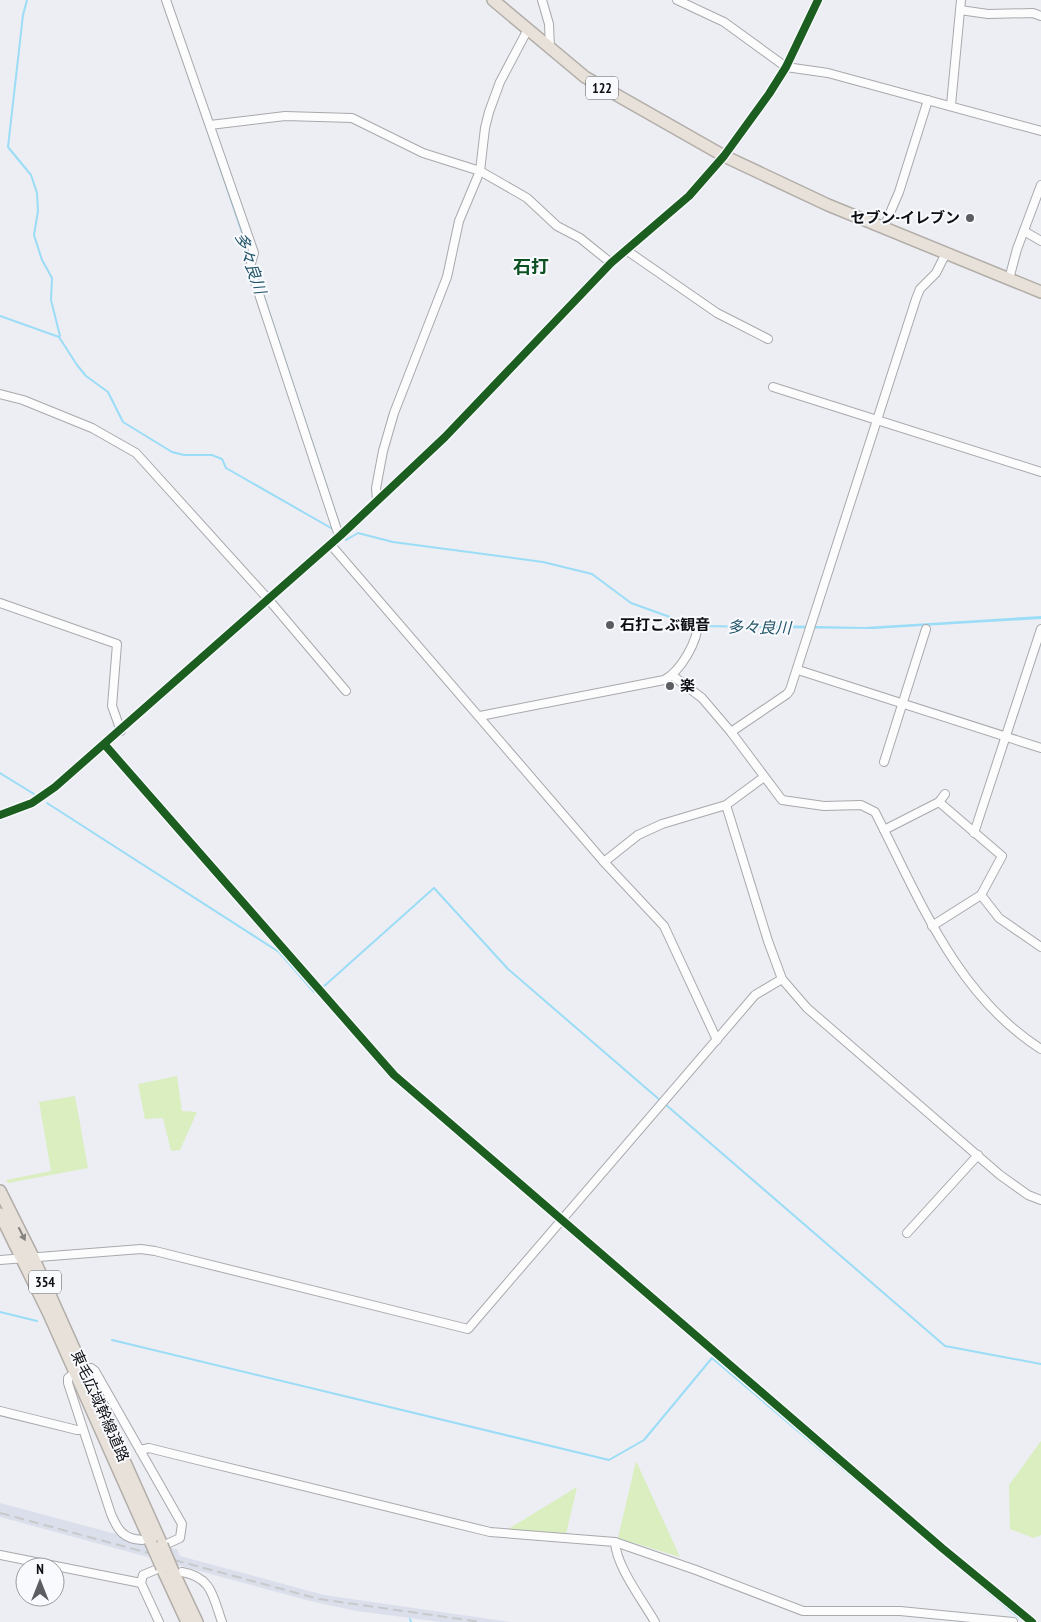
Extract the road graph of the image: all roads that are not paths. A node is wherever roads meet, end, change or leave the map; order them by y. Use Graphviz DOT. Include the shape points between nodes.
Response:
graph roads {
  1 [pos="166,0"];
  2 [pos="493,0"];
  3 [pos="542,0"];
  4 [pos="677,0"];
  5 [pos="818,0"];
  6 [pos="960,0"];
  7 [pos="960,10"];
  8 [pos="1041,16"];
  9 [pos="528,28"];
  10 [pos="550,49"];
  11 [pos="786,67"];
  12 [pos="928,100"];
  13 [pos="951,105"];
  14 [pos="210,125"];
  15 [pos="1041,130"];
  16 [pos="724,156"];
  17 [pos="480,170"];
  18 [pos="1041,185"];
  19 [pos="884,227"];
  20 [pos="1024,231"];
  21 [pos="1041,240"];
  22 [pos="626,250"];
  23 [pos="946,253"];
  24 [pos="612,264"];
  25 [pos="1009,279"];
  26 [pos="1041,292"];
  27 [pos="768,339"];
  28 [pos="773,387"];
  29 [pos="0,394"];
  30 [pos="878,419"];
  31 [pos="1041,472"];
  32 [pos="377,500"];
  33 [pos="341,535"];
  34 [pos="331,545"];
  35 [pos="269,600"];
  36 [pos="0,603"];
  37 [pos="698,622"];
  38 [pos="926,629"];
  39 [pos="1041,629"];
  40 [pos="798,670"];
  41 [pos="673,676"];
  42 [pos="346,691"];
  43 [pos="902,704"];
  44 [pos="480,716"];
  45 [pos="121,731"];
  46 [pos="731,732"];
  47 [pos="1006,737"];
  48 [pos="105,745"];
  49 [pos="1041,748"];
  50 [pos="884,762"];
  51 [pos="764,777"];
  52 [pos="945,794"];
  53 [pos="939,802"];
  54 [pos="726,805"];
  55 [pos="0,815"];
  56 [pos="884,830"];
  57 [pos="974,833"];
  58 [pos="604,862"];
  59 [pos="981,895"];
  60 [pos="932,926"];
  61 [pos="1041,947"];
  62 [pos="782,979"];
  63 [pos="717,1040"];
  64 [pos="1041,1049"];
  65 [pos="978,1155"];
  66 [pos="0,1191"];
  67 [pos="1041,1200"];
  68 [pos="0,1214"];
  69 [pos="562,1220"];
  70 [pos="907,1233"];
  71 [pos="28,1257"];
  72 [pos="0,1260"];
  73 [pos="79,1371"];
  74 [pos="0,1411"];
  75 [pos="84,1430"];
  76 [pos="140,1450"];
  77 [pos="615,1542"];
  78 [pos="156,1543"];
  79 [pos="0,1555"];
  80 [pos="168,1569"];
  81 [pos="141,1583"];
  82 [pos="159,1622"];
  83 [pos="187,1622"];
  84 [pos="197,1622"];
  85 [pos="222,1622"];
  86 [pos="655,1622"];
  87 [pos="1014,1622"];
  88 [pos="1032,1622"];
  1 -- 14 [label="street"];
  2 -- 9 [label="highway, 122"];
  3 -- 10 [label="street" via="549,24"];
  4 -- 11 [label="street" via="724,22"];
  5 -- 11 [label="street"];
  6 -- 7 [label="street"];
  7 -- 8 [label="street"];
  7 -- 13 [label="street"];
  9 -- 10 [label="highway, 122"];
  9 -- 17 [label="street" via="500,82 489,112"];
  10 -- 16 [label="highway, 122" via="605,89"];
  11 -- 12 [label="street" via="828,73"];
  11 -- 16 [label="street" via="753,119"];
  12 -- 13 [label="street"];
  12 -- 19 [label="street" via="902,184"];
  13 -- 15 [label="street"];
  14 -- 17 [label="street" via="285,116 352,118 423,153"];
  14 -- 33 [label="street" via="254,252 250,267"];
  16 -- 19 [label="highway, 122" via="828,205"];
  16 -- 22 [label="street" via="689,196"];
  17 -- 24 [label="street" via="527,198 557,226 580,238"];
  17 -- 32 [label="street" via="459,221 448,277 394,413 383,451"];
  18 -- 20 [label="street"];
  19 -- 23 [label="highway, 122"];
  20 -- 21 [label="street"];
  20 -- 25 [label="street"];
  22 -- 24 [label="street"];
  22 -- 27 [label="street" via="717,313"];
  23 -- 25 [label="highway, 122"];
  23 -- 30 [label="street" via="936,273 920,289"];
  24 -- 32 [label="street" via="445,437"];
  25 -- 26 [label="highway, 122"];
  28 -- 30 [label="street"];
  29 -- 35 [label="street" via="58,414 131,448"];
  30 -- 31 [label="street"];
  30 -- 40 [label="street"];
  32 -- 33 [label="street"];
  33 -- 34 [label="street"];
  34 -- 35 [label="street"];
  34 -- 44 [label="street"];
  35 -- 42 [label="street"];
  35 -- 45 [label="street"];
  36 -- 45 [label="street" via="117,644 112,706"];
  37 -- 41 [label="street" via="698,629"];
  38 -- 43 [label="street"];
  39 -- 47 [label="street"];
  40 -- 43 [label="street"];
  40 -- 46 [label="street" via="787,694"];
  41 -- 44 [label="street"];
  41 -- 46 [label="street" via="702,698"];
  43 -- 47 [label="street"];
  43 -- 50 [label="street"];
  44 -- 58 [label="street"];
  45 -- 48 [label="street"];
  46 -- 51 [label="street"];
  47 -- 49 [label="street"];
  47 -- 57 [label="street"];
  48 -- 55 [label="street" via="49,792"];
  48 -- 69 [label="street" via="394,1075"];
  51 -- 54 [label="street"];
  51 -- 56 [label="street" via="778,796 788,803 868,806"];
  52 -- 53 [label="street"];
  53 -- 56 [label="street"];
  53 -- 57 [label="street"];
  54 -- 58 [label="street" via="662,824 638,835"];
  54 -- 62 [label="street"];
  56 -- 60 [label="street"];
  57 -- 59 [label="street" via="1002,856"];
  58 -- 63 [label="street" via="664,926"];
  59 -- 60 [label="street"];
  59 -- 61 [label="street" via="999,918"];
  60 -- 64 [label="street" via="953,962 1007,1024"];
  62 -- 63 [label="street" via="755,996"];
  62 -- 65 [label="street" via="808,1008"];
  63 -- 69 [label="street"];
  65 -- 67 [label="street" via="1028,1195"];
  65 -- 70 [label="street"];
  66 -- 71 [label="highway, 東毛広域幹線道路 / 354, one-way"];
  68 -- 71 [label="highway, 東毛広域幹線道路 / 354"];
  69 -- 71 [label="street" via="468,1328 155,1251 141,1249"];
  69 -- 88 [label="street"];
  71 -- 72 [label="street"];
  71 -- 73 [label="highway, 東毛広域幹線道路 / 354"];
  73 -- 75 [label="street" via="68,1378 68,1383"];
  73 -- 76 [label="street" via="91,1368 95,1371"];
  73 -- 78 [label="highway, 東毛広域幹線道路 / 354"];
  74 -- 75 [label="street"];
  75 -- 78 [label="street" via="116,1527 129,1539"];
  76 -- 77 [label="street" via="149,1448 177,1454 490,1532"];
  76 -- 78 [label="street" via="182,1524 180,1538"];
  77 -- 86 [label="street" via="629,1577"];
  77 -- 87 [label="street" via="803,1612 900,1611"];
  78 -- 80 [label="highway, 東毛広域幹線道路 / 354, bridge"];
  79 -- 81 [label="street"];
  80 -- 81 [label="street" via="143,1575"];
  80 -- 83 [label="highway, 東毛広域幹線道路 / 354"];
  80 -- 84 [label="highway, 東毛広域幹線道路 / 354"];
  80 -- 85 [label="street" via="195,1574 207,1584"];
  81 -- 82 [label="street"];
}
